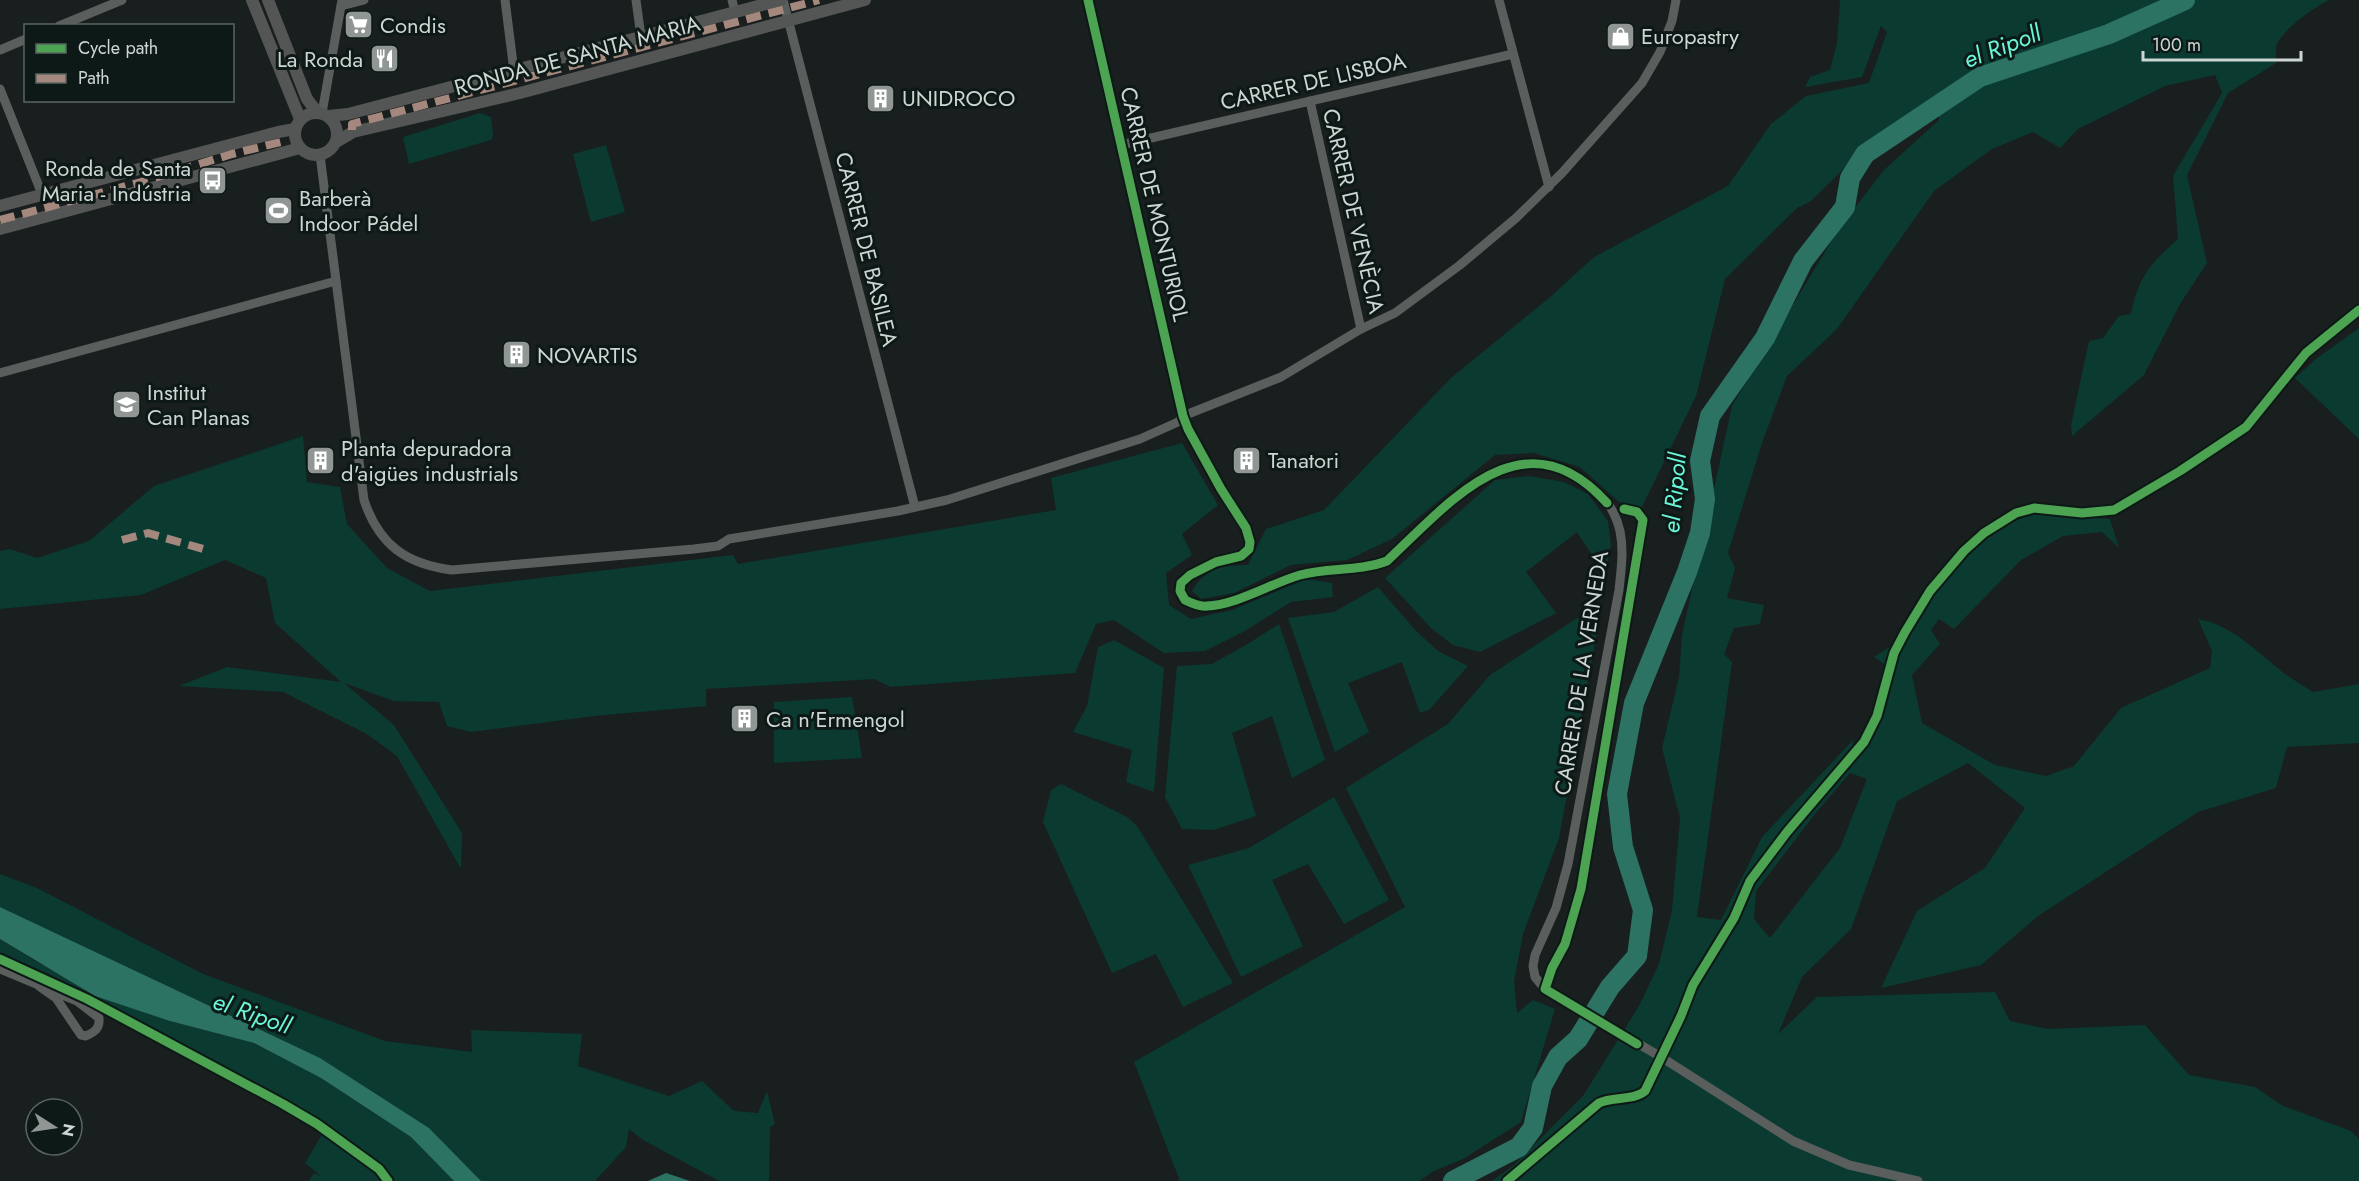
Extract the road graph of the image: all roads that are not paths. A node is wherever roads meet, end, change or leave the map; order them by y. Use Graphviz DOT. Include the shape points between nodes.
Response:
graph roads {
  1 [pos="122,0"];
  2 [pos="252,0"];
  3 [pos="268,0"];
  4 [pos="364,0"];
  5 [pos="505,0"];
  6 [pos="636,0"];
  7 [pos="782,0"];
  8 [pos="865,0"];
  9 [pos="1088,0"];
  10 [pos="1499,0"];
  11 [pos="1676,0"];
  12 [pos="342,3"];
  13 [pos="733,6"];
  14 [pos="789,20"];
  15 [pos="64,24"];
  16 [pos="641,37"];
  17 [pos="24,40"];
  18 [pos="0,50"];
  19 [pos="1513,54"];
  20 [pos="514,71"];
  21 [pos="0,89"];
  22 [pos="1310,101"];
  23 [pos="322,114"];
  24 [pos="298,124"];
  25 [pos="336,142"];
  26 [pos="1121,145"];
  27 [pos="300,148"];
  28 [pos="320,155"];
  29 [pos="1549,187"];
  30 [pos="42,194"];
  31 [pos="0,206"];
  32 [pos="0,229"];
  33 [pos="336,281"];
  34 [pos="1361,329"];
  35 [pos="0,373"];
  36 [pos="1183,416"];
  37 [pos="915,507"];
  38 [pos="0,969"];
  39 [pos="39,986"];
  40 [pos="1918,1181"];
  1 -- 15 [label="street"];
  2 -- 24 [label="street"];
  3 -- 23 [label="street" via="307,99"];
  4 -- 12 [label="street"];
  5 -- 20 [label="street"];
  6 -- 16 [label="street"];
  7 -- 13 [label="street, RONDA DE SANTA MARIA"];
  7 -- 14 [label="street, CARRER DE BASILEA"];
  8 -- 14 [label="street, RONDA DE SANTA MARIA"];
  9 -- 26 [label="street, CARRER DE MONTURIOL"];
  10 -- 19 [label="street"];
  11 -- 29 [label="street" via="1660,52 1642,83"];
  12 -- 23 [label="street"];
  13 -- 16 [label="street, RONDA DE SANTA MARIA"];
  14 -- 25 [label="street, RONDA DE SANTA MARIA" via="520,93 353,132"];
  14 -- 37 [label="street, CARRER DE BASILEA"];
  16 -- 20 [label="street, RONDA DE SANTA MARIA"];
  17 -- 18 [label="street"];
  19 -- 22 [label="street, CARRER DE LISBOA"];
  19 -- 29 [label="street"];
  20 -- 23 [label="street, RONDA DE SANTA MARIA" via="348,114"];
  21 -- 30 [label="street"];
  22 -- 26 [label="street, CARRER DE LISBOA"];
  22 -- 34 [label="street, CARRER DE VENÈCIA"];
  23 -- 24 [label="street" via="310,113"];
  23 -- 25 [label="street" via="337,128"];
  24 -- 27 [label="street" via="296,142"];
  24 -- 30 [label="street"];
  25 -- 28 [label="street"];
  26 -- 36 [label="street, CARRER DE MONTURIOL"];
  27 -- 28 [label="street"];
  27 -- 32 [label="street"];
  28 -- 33 [label="street"];
  29 -- 34 [label="street" via="1460,265 1395,312"];
  30 -- 31 [label="street"];
  33 -- 35 [label="street"];
  33 -- 37 [label="street" via="364,500 372,521 387,542 423,565 466,570 694,549 718,546 729,539"];
  34 -- 36 [label="street" via="1281,377"];
  36 -- 37 [label="street" via="1140,439"];
  36 -- 40 [label="street, CARRER DE LA VERNEDA" via="1246,528 1250,542 1241,556 1216,562 1181,583 1185,600 1206,606 1300,575 1354,570 1387,561 1471,486 1494,471 1536,463 1563,469 1585,480 1607,503 1619,529 1623,552 1568,864 1556,908 1535,955 1535,977 1545,989 1800,1145 1849,1165"];
  38 -- 39 [label="street"];
  39 -- 39 [label="street" via="56,998 81,1035 96,1030 99,1018 94,1012"];
}
